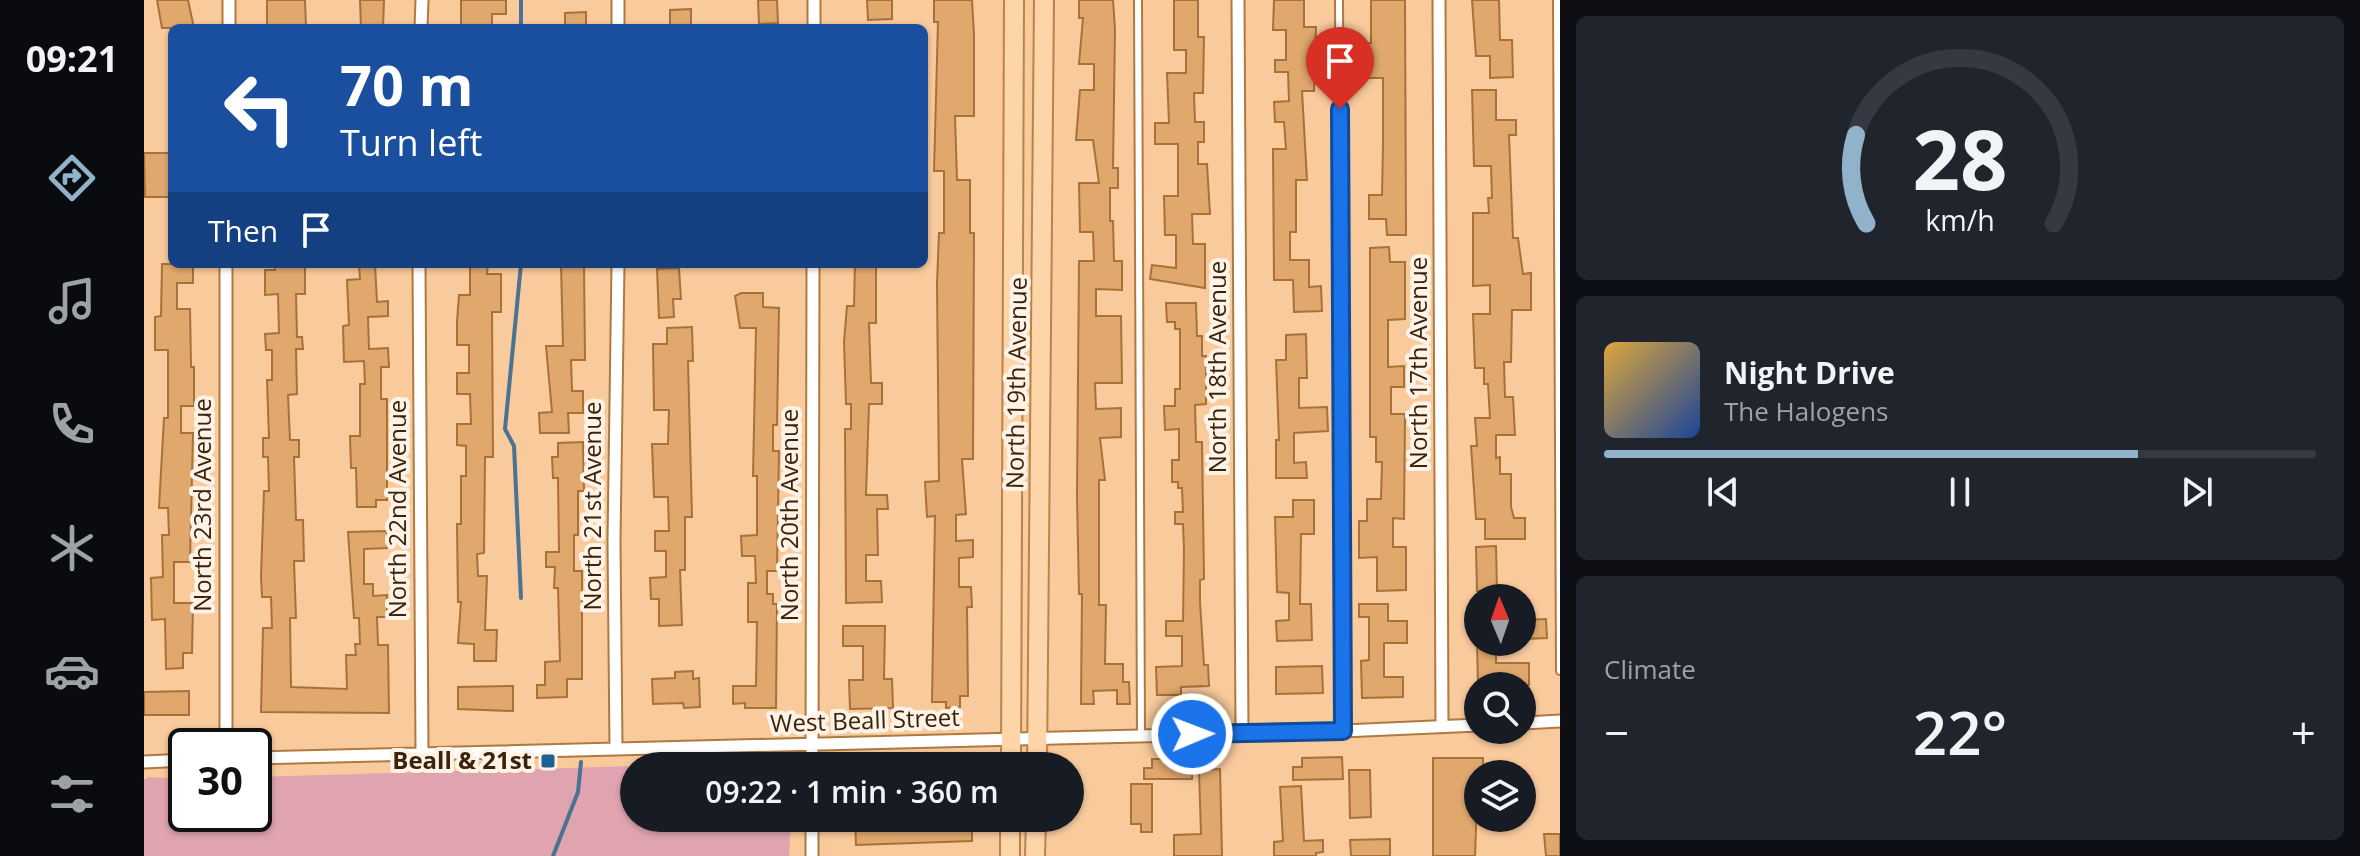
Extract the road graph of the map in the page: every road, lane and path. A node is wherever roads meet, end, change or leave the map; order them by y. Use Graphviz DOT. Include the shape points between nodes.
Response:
graph roads {
  1 [pos="229,0"];
  2 [pos="422,0"];
  3 [pos="618,0"];
  4 [pos="814,0"];
  5 [pos="1014,0"];
  6 [pos="1044,0"];
  7 [pos="1138,0"];
  8 [pos="1238,0"];
  9 [pos="1339,0"];
  10 [pos="1439,0"];
  11 [pos="1557,0"];
  12 [pos="229,24"];
  13 [pos="421,24"];
  14 [pos="618,24"];
  15 [pos="814,24"];
  16 [pos="226,268"];
  17 [pos="419,268"];
  18 [pos="618,268"];
  19 [pos="813,268"];
  20 [pos="1560,671"];
  21 [pos="1560,721"];
  22 [pos="1536,722"];
  23 [pos="1464,725"];
  24 [pos="1442,726"];
  25 [pos="226,728"];
  26 [pos="1343,731"];
  27 [pos="1242,734"];
  28 [pos="1141,735"];
  29 [pos="1011,738"];
  30 [pos="1037,738"];
  31 [pos="812,745"];
  32 [pos="616,748"];
  33 [pos="812,752"];
  34 [pos="1011,752"];
  35 [pos="1037,752"];
  36 [pos="422,753"];
  37 [pos="272,757"];
  38 [pos="168,761"];
  39 [pos="144,762"];
  40 [pos="812,832"];
  41 [pos="1010,832"];
  42 [pos="1036,832"];
  43 [pos="812,856"];
  44 [pos="1010,856"];
  45 [pos="1035,856"];
  1 -- 12 [label="street"];
  2 -- 13 [label="street"];
  3 -- 14 [label="street"];
  4 -- 15 [label="street"];
  5 -- 29 [label="main road, North 19th Avenue"];
  6 -- 30 [label="main road, North 19th Avenue"];
  7 -- 28 [label="lane"];
  8 -- 27 [label="street, North 18th Avenue"];
  9 -- 26 [label="lane"];
  10 -- 24 [label="street, North 17th Avenue"];
  11 -- 20 [label="lane"];
  16 -- 25 [label="street, North 23rd Avenue"];
  17 -- 36 [label="street, North 22nd Avenue"];
  18 -- 32 [label="street, North 21st Avenue"];
  19 -- 31 [label="street, North 20th Avenue"];
  21 -- 22 [label="street"];
  23 -- 24 [label="street, West Beall Street"];
  24 -- 26 [label="street, West Beall Street"];
  26 -- 27 [label="street, West Beall Street"];
  27 -- 28 [label="street, West Beall Street"];
  28 -- 30 [label="street, West Beall Street"];
  29 -- 30 [label="street, West Beall Street"];
  29 -- 31 [label="street, West Beall Street"];
  29 -- 34 [label="main road, North 19th Avenue"];
  30 -- 35 [label="main road, North 19th Avenue"];
  31 -- 32 [label="street, West Beall Street"];
  31 -- 33 [label="street, North 20th Avenue"];
  32 -- 36 [label="street, West Beall Street"];
  36 -- 37 [label="street, West Beall Street"];
  38 -- 39 [label="street"];
  40 -- 43 [label="street"];
  41 -- 44 [label="main road"];
  42 -- 45 [label="main road"];
}
